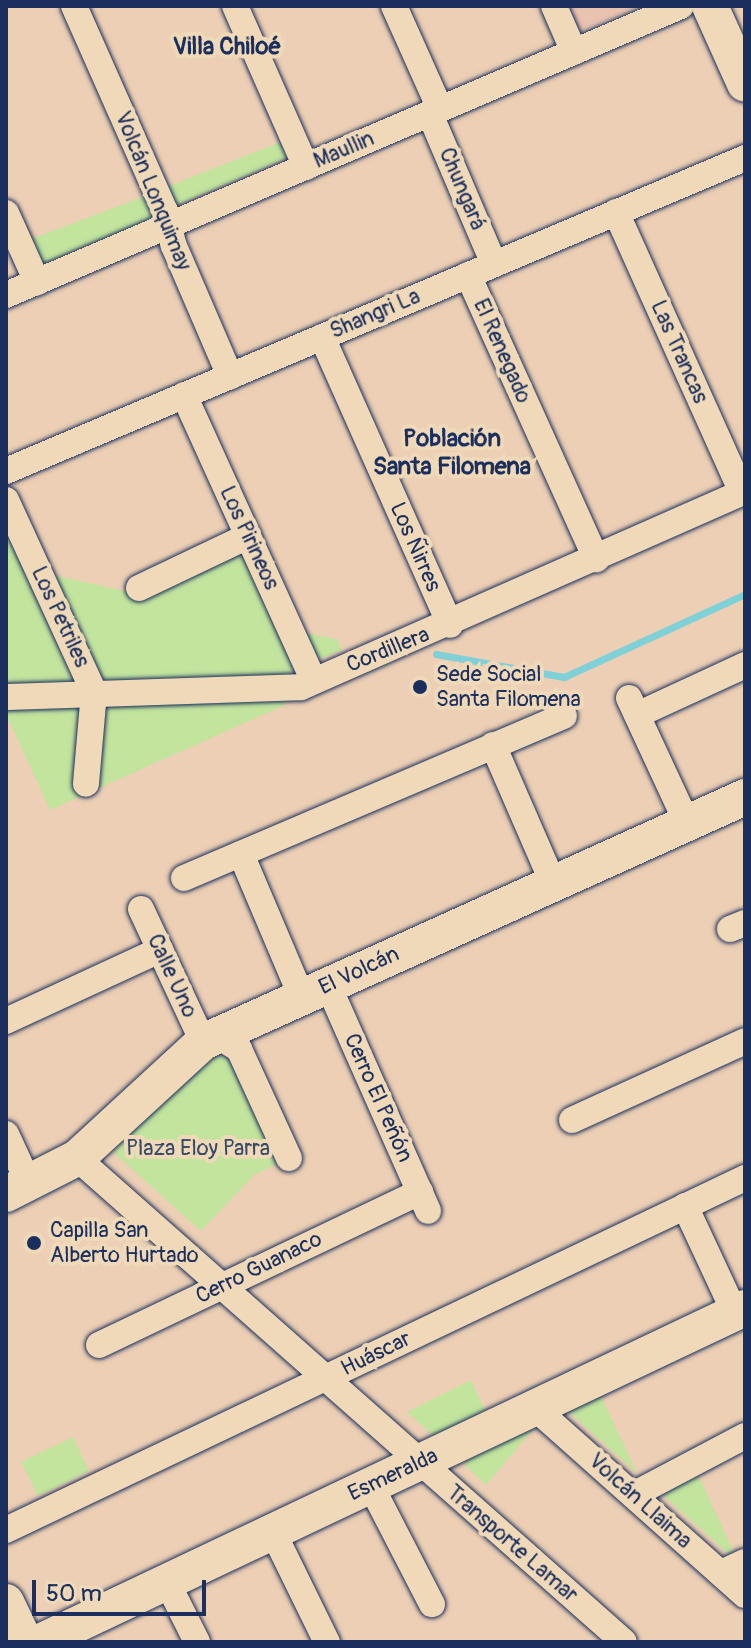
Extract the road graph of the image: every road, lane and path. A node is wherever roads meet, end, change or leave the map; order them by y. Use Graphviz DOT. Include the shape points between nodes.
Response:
graph roads {
  1 [pos="74,6"];
  2 [pos="235,6"];
  3 [pos="394,6"];
  4 [pos="554,6"];
  5 [pos="681,6"];
  6 [pos="710,6"];
  7 [pos="574,52"];
  8 [pos="745,84"];
  9 [pos="435,111"];
  10 [pos="745,158"];
  11 [pos="306,167"];
  12 [pos="616,212"];
  13 [pos="6,213"];
  14 [pos="169,225"];
  15 [pos="494,264"];
  16 [pos="468,275"];
  17 [pos="37,282"];
  18 [pos="6,295"];
  19 [pos="322,337"];
  20 [pos="230,376"];
  21 [pos="184,395"];
  22 [pos="6,471"];
  23 [pos="744,491"];
  24 [pos="6,500"];
  25 [pos="248,536"];
  26 [pos="596,559"];
  27 [pos="139,588"];
  28 [pos="450,625"];
  29 [pos="745,665"];
  30 [pos="314,681"];
  31 [pos="94,692"];
  32 [pos="6,697"];
  33 [pos="564,716"];
  34 [pos="493,745"];
  35 [pos="86,784"];
  36 [pos="745,797"];
  37 [pos="687,823"];
  38 [pos="241,854"];
  39 [pos="184,878"];
  40 [pos="553,883"];
  41 [pos="141,909"];
  42 [pos="160,950"];
  43 [pos="315,992"];
  44 [pos="6,1021"];
  45 [pos="211,1039"];
  46 [pos="745,1041"];
  47 [pos="572,1120"];
  48 [pos="6,1134"];
  49 [pos="77,1158"];
  50 [pos="289,1158"];
  51 [pos="745,1178"];
  52 [pos="18,1189"];
  53 [pos="424,1201"];
  54 [pos="685,1206"];
  55 [pos="221,1287"];
  56 [pos="740,1310"];
  57 [pos="99,1345"];
  58 [pos="323,1379"];
  59 [pos="535,1408"];
  60 [pos="745,1436"];
  61 [pos="418,1463"];
  62 [pos="371,1486"];
  63 [pos="633,1495"];
  64 [pos="6,1530"];
  65 [pos="273,1532"];
  66 [pos="745,1562"];
  67 [pos="721,1573"];
  68 [pos="167,1582"];
  69 [pos="745,1595"];
  70 [pos="6,1602"];
  71 [pos="432,1604"];
  72 [pos="25,1642"];
  73 [pos="40,1642"];
  74 [pos="197,1642"];
  75 [pos="327,1642"];
  76 [pos="624,1642"];
  1 -- 14 [label="street, Volcán Lonquimay"];
  2 -- 11 [label="street"];
  3 -- 9 [label="street, Chungará"];
  4 -- 7 [label="street"];
  5 -- 7 [label="street, Maullin"];
  6 -- 8 [label="street"];
  7 -- 9 [label="street, Maullin"];
  9 -- 11 [label="street, Maullin"];
  9 -- 15 [label="street, Chungará"];
  10 -- 12 [label="street, Shangri La"];
  11 -- 14 [label="street, Maullin"];
  12 -- 15 [label="street, Shangri La"];
  12 -- 23 [label="street, Las Trancas"];
  13 -- 17 [label="street"];
  14 -- 17 [label="street, Maullin"];
  14 -- 20 [label="street, Volcán Lonquimay"];
  15 -- 16 [label="street, Shangri La"];
  16 -- 19 [label="street, Shangri La"];
  16 -- 26 [label="street, El Renegado"];
  17 -- 18 [label="street, Maullin"];
  19 -- 20 [label="street, Shangri La"];
  19 -- 28 [label="street, Los Ñirres"];
  20 -- 21 [label="street, Shangri La"];
  21 -- 22 [label="street, Shangri La"];
  21 -- 25 [label="street, Los Pirineos"];
  23 -- 26 [label="street, Cordillera"];
  24 -- 31 [label="street, Los Petriles"];
  25 -- 27 [label="street"];
  25 -- 30 [label="street, Los Pirineos"];
  26 -- 28 [label="street, Cordillera"];
  28 -- 30 [label="street, Cordillera"];
  29 -- 37 [label="street" via="633,707"];
  30 -- 31 [label="street, Cordillera" via="301,687"];
  31 -- 32 [label="street, Cordillera"];
  31 -- 35 [label="street"];
  33 -- 34 [label="street"];
  34 -- 38 [label="street"];
  34 -- 40 [label="street"];
  36 -- 37 [label="street, El Volcán"];
  37 -- 40 [label="street, El Volcán"];
  38 -- 39 [label="street"];
  38 -- 43 [label="street, Cerro El Peñón"];
  40 -- 43 [label="street, El Volcán"];
  41 -- 42 [label="street, Calle Uno"];
  42 -- 44 [label="street"];
  42 -- 45 [label="street, Calle Uno"];
  43 -- 45 [label="street, El Volcán"];
  43 -- 53 [label="street, Cerro El Peñón"];
  45 -- 49 [label="street, El Volcán"];
  45 -- 50 [label="street" via="239,1049"];
  46 -- 47 [label="street"];
  48 -- 52 [label="street"];
  49 -- 52 [label="street, El Volcán"];
  49 -- 55 [label="street, Transporte Lamar"];
  51 -- 54 [label="street, Huáscar"];
  53 -- 55 [label="street, Cerro Guanaco"];
  54 -- 56 [label="street"];
  54 -- 58 [label="street, Huáscar"];
  55 -- 57 [label="street, Cerro Guanaco"];
  55 -- 58 [label="street, Transporte Lamar"];
  56 -- 59 [label="street, Esmeralda"];
  58 -- 61 [label="street, Transporte Lamar"];
  58 -- 64 [label="street, Huáscar"];
  59 -- 61 [label="street, Esmeralda"];
  59 -- 63 [label="street, Volcán Llaima"];
  60 -- 63 [label="street"];
  61 -- 62 [label="street, Esmeralda"];
  61 -- 76 [label="street, Transporte Lamar"];
  62 -- 65 [label="street, Esmeralda"];
  62 -- 71 [label="street"];
  63 -- 67 [label="street, Volcán Llaima"];
  65 -- 68 [label="street, Esmeralda"];
  65 -- 75 [label="street"];
  66 -- 67 [label="street"];
  67 -- 69 [label="street, Volcán Llaima"];
  68 -- 73 [label="street, Esmeralda"];
  68 -- 74 [label="street"];
  70 -- 72 [label="street"];
}
